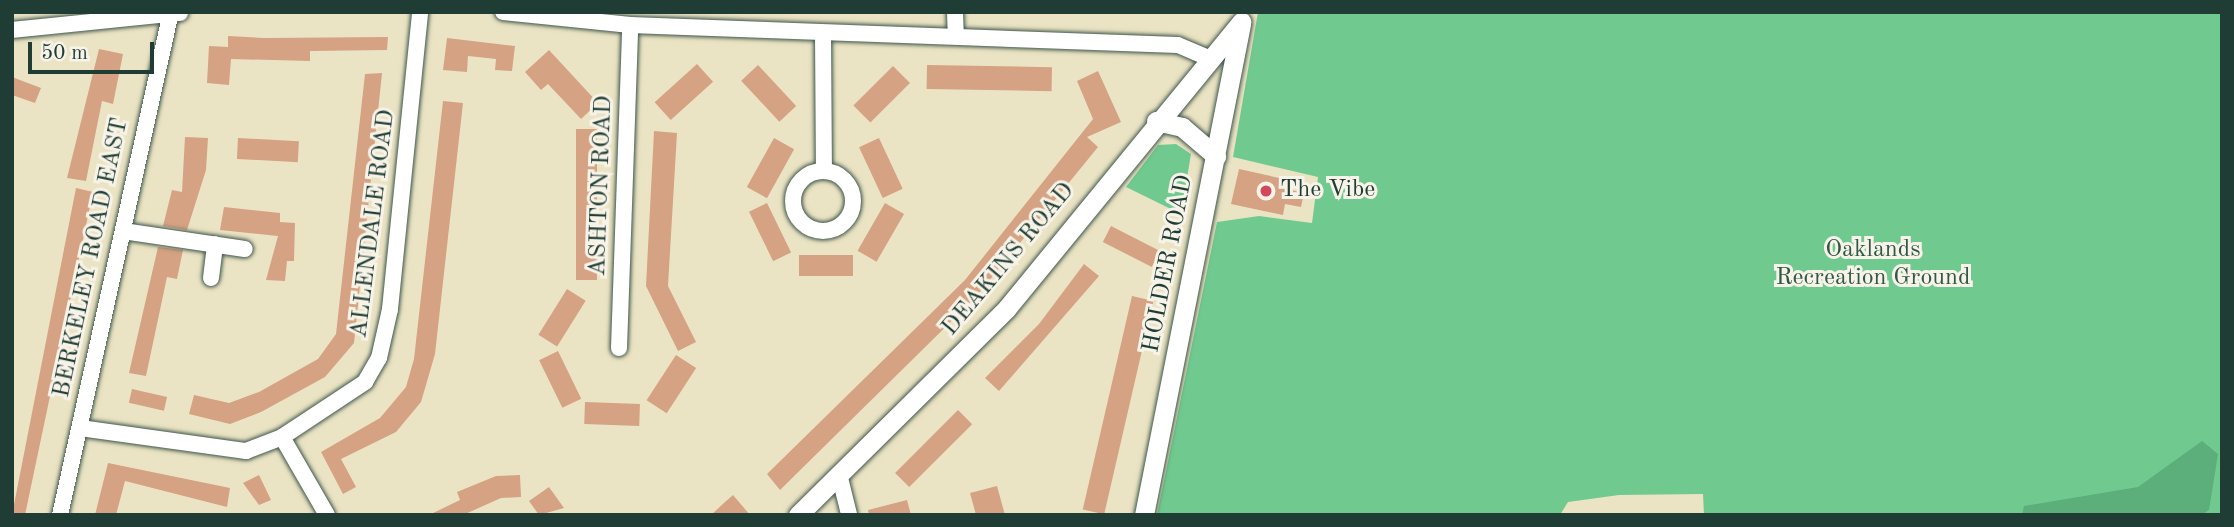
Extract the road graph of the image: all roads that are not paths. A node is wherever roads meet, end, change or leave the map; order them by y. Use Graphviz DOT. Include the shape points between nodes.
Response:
graph roads {
  1 [pos="420,12"];
  2 [pos="503,12"];
  3 [pos="955,12"];
  4 [pos="175,14"];
  5 [pos="1242,17"];
  6 [pos="630,25"];
  7 [pos="12,30"];
  8 [pos="823,34"];
  9 [pos="956,35"];
  10 [pos="1209,58"];
  11 [pos="1156,121"];
  12 [pos="1216,156"];
  13 [pos="824,171"];
  14 [pos="123,231"];
  15 [pos="215,244"];
  16 [pos="245,248"];
  17 [pos="211,278"];
  18 [pos="619,348"];
  19 [pos="80,428"];
  20 [pos="282,437"];
  21 [pos="840,478"];
  22 [pos="60,515"];
  23 [pos="327,515"];
  24 [pos="798,515"];
  25 [pos="849,515"];
  26 [pos="1144,515"];
  1 -- 20 [label="street, ALLENDALE ROAD" via="390,309 379,358 345,398"];
  2 -- 6 [label="street"];
  3 -- 9 [label="street"];
  4 -- 7 [label="street"];
  4 -- 14 [label="street, BERKELEY ROAD EAST"];
  5 -- 10 [label="street, DEAKINS ROAD"];
  5 -- 12 [label="street, HOLDER ROAD"];
  6 -- 8 [label="street"];
  6 -- 18 [label="street, ASHTON ROAD"];
  8 -- 9 [label="street"];
  8 -- 13 [label="street"];
  9 -- 10 [label="street" via="1178,45"];
  10 -- 11 [label="street, DEAKINS ROAD"];
  11 -- 12 [label="street" via="1182,127"];
  11 -- 21 [label="street, DEAKINS ROAD" via="1007,308"];
  12 -- 26 [label="street, HOLDER ROAD"];
  14 -- 15 [label="street"];
  14 -- 19 [label="street, BERKELEY ROAD EAST"];
  15 -- 16 [label="street"];
  15 -- 17 [label="street"];
  19 -- 20 [label="street, ALLENDALE ROAD" via="217,451 246,451"];
  19 -- 22 [label="street, BERKELEY ROAD EAST"];
  20 -- 23 [label="street"];
  21 -- 24 [label="street, DEAKINS ROAD"];
  21 -- 25 [label="street"];
}
